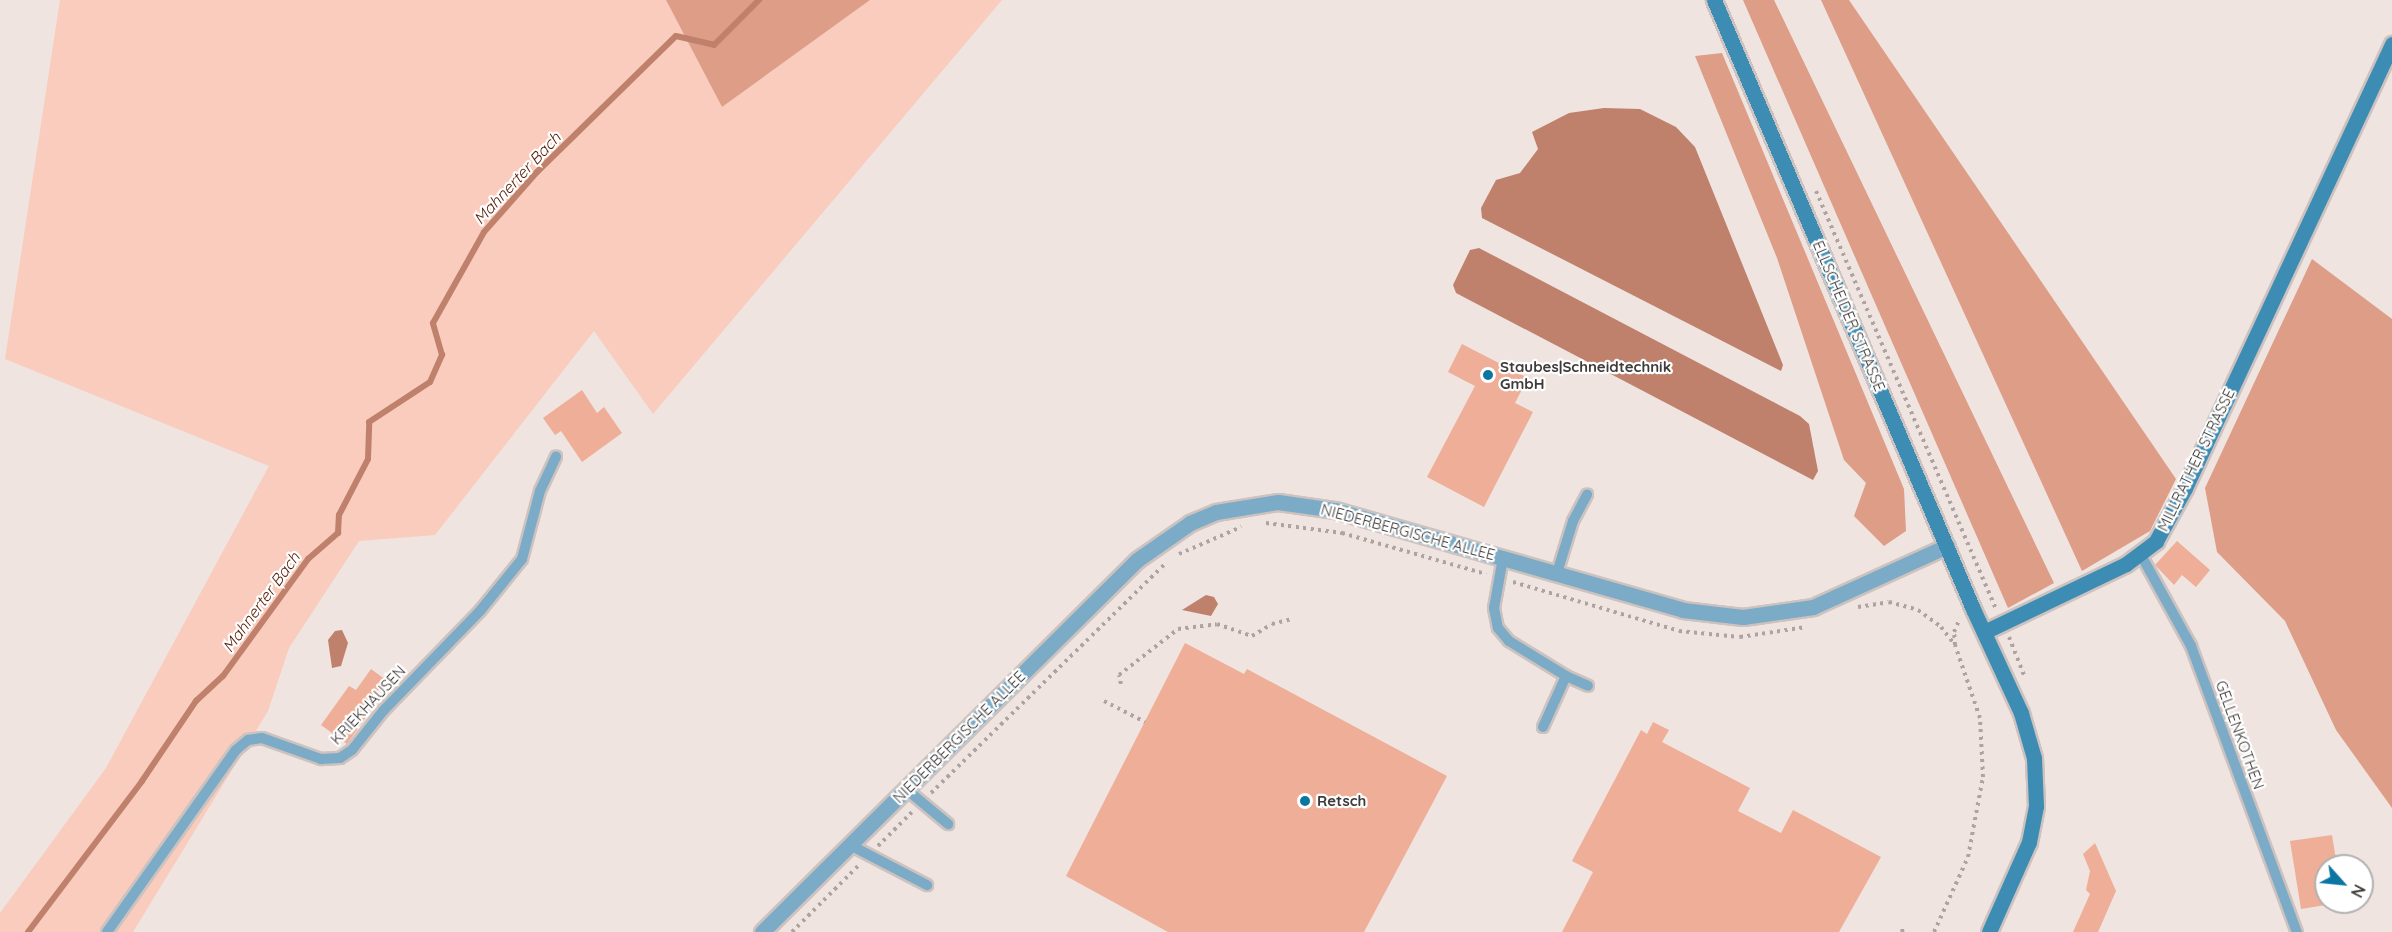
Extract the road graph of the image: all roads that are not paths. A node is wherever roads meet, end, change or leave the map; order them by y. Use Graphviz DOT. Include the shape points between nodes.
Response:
graph roads {
  1 [pos="1714,0"];
  2 [pos="2392,44"];
  3 [pos="556,457"];
  4 [pos="1587,495"];
  5 [pos="1947,546"];
  6 [pos="2141,555"];
  7 [pos="1503,558"];
  8 [pos="1557,573"];
  9 [pos="1984,632"];
  10 [pos="1566,676"];
  11 [pos="1588,686"];
  12 [pos="1542,727"];
  13 [pos="906,789"];
  14 [pos="948,824"];
  15 [pos="850,845"];
  16 [pos="927,885"];
  17 [pos="107,932"];
  18 [pos="762,932"];
  19 [pos="1989,932"];
  20 [pos="2297,932"];
  1 -- 5 [label="main road, ELLSCHEIDER STRASSE"];
  2 -- 6 [label="main road, MILLRATHER STRASSE" via="2170,518 2156,541"];
  3 -- 17 [label="lane, KRIEKHAUSEN" via="540,491 522,559 480,611 383,711 352,750 340,758 321,759 262,738 248,740 236,750"];
  4 -- 8 [label="lane" via="1573,521"];
  5 -- 8 [label="street, NIEDERBERGISCHE ALLEE" via="1813,607 1773,616 1683,610"];
  5 -- 9 [label="main road, ELLSCHEIDER STRASSE"];
  6 -- 9 [label="main road, MILLRATHER STRASSE"];
  6 -- 20 [label="lane, GELLENKOTHEN" via="2191,646"];
  7 -- 8 [label="street, NIEDERBERGISCHE ALLEE"];
  7 -- 10 [label="lane" via="1494,608 1498,628 1509,641"];
  7 -- 13 [label="street, NIEDERBERGISCHE ALLEE" via="1324,508 1278,502 1216,512 1190,523 1137,560"];
  9 -- 19 [label="main road" via="2022,713 2037,782 2029,842"];
  10 -- 11 [label="lane"];
  10 -- 12 [label="lane"];
  13 -- 14 [label="lane"];
  13 -- 15 [label="street, NIEDERBERGISCHE ALLEE"];
  15 -- 16 [label="lane"];
  15 -- 18 [label="street, NIEDERBERGISCHE ALLEE"];
}
